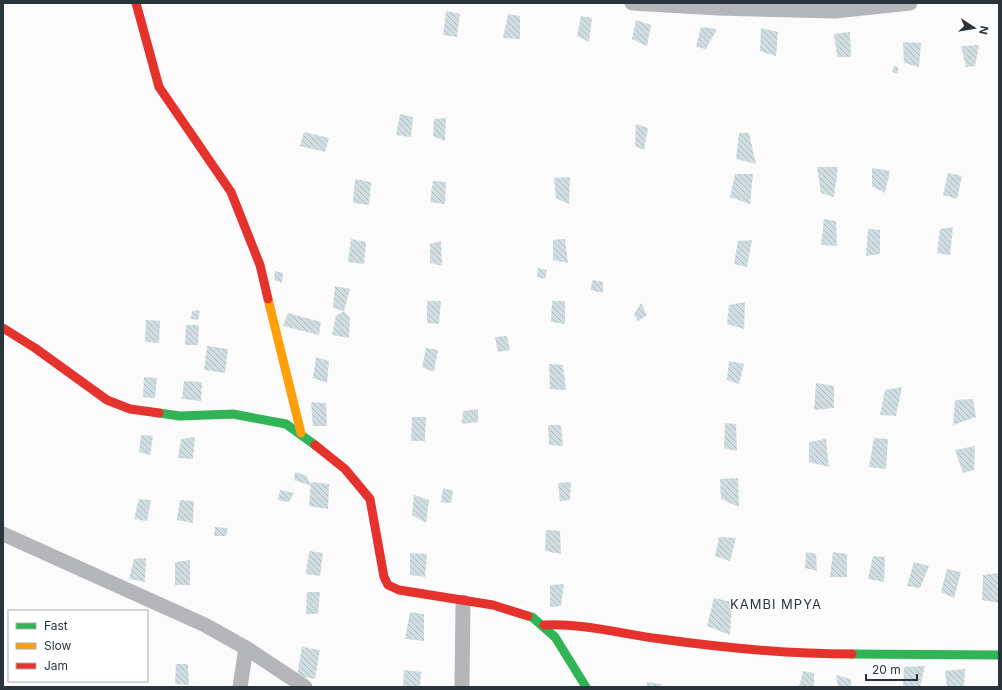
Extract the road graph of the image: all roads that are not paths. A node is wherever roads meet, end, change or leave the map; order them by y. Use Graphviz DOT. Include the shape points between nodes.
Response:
graph roads {
  1 [pos="136,3"];
  2 [pos="632,3"];
  3 [pos="910,3"];
  4 [pos="3,328"];
  5 [pos="301,433"];
  6 [pos="3,534"];
  7 [pos="463,602"];
  8 [pos="544,626"];
  9 [pos="246,648"];
  10 [pos="999,655"];
  11 [pos="240,687"];
  12 [pos="305,687"];
  13 [pos="462,687"];
  14 [pos="586,687"];
  1 -- 5 [label="street" via="159,87 231,192 260,265"];
  2 -- 3 [label="street" via="836,11"];
  4 -- 5 [label="street" via="107,400 130,409 180,416 233,414 286,424"];
  5 -- 7 [label="street" via="345,469 370,499 384,577 388,585 412,593"];
  6 -- 9 [label="street" via="205,625"];
  7 -- 8 [label="street" via="518,611"];
  7 -- 13 [label="street"];
  8 -- 10 [label="street" via="565,624 763,651"];
  8 -- 14 [label="street" via="555,637"];
  9 -- 11 [label="street"];
  9 -- 12 [label="street"];
}
